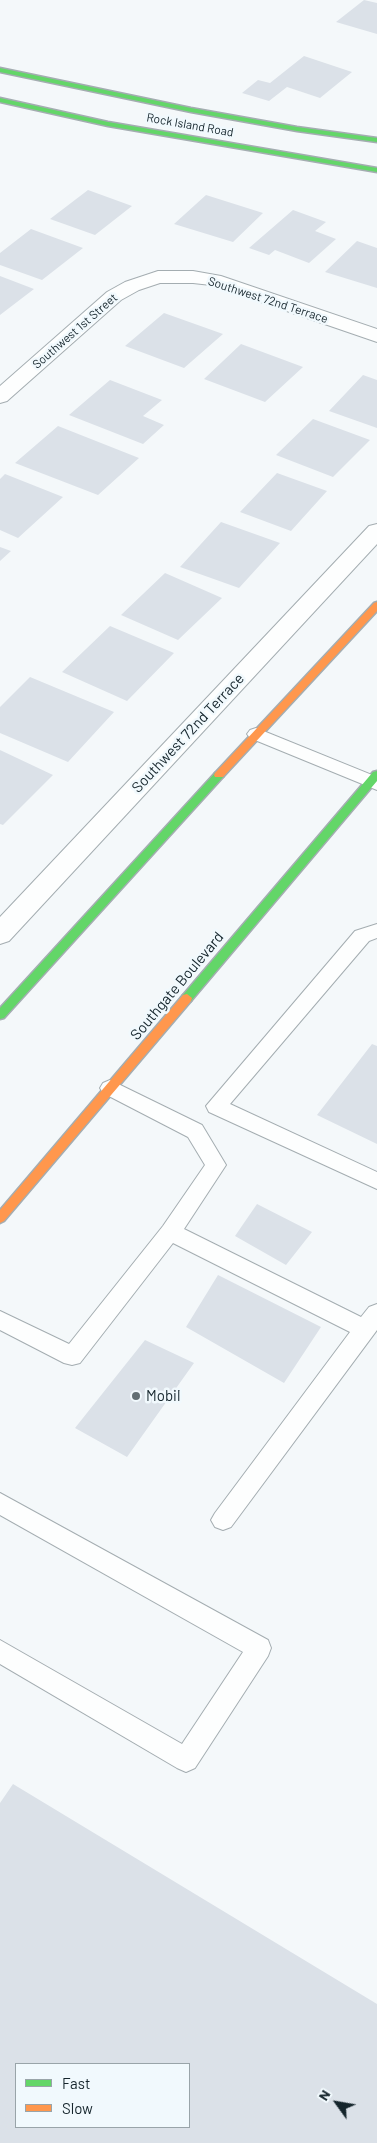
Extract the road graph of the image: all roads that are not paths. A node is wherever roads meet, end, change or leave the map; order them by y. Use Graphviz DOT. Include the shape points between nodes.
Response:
graph roads {
  1 [pos="0,70"];
  2 [pos="0,100"];
  3 [pos="377,140"];
  4 [pos="377,170"];
  5 [pos="158,277"];
  6 [pos="377,336"];
  7 [pos="0,397"];
  8 [pos="377,531"];
  9 [pos="377,605"];
  10 [pos="256,734"];
  11 [pos="375,780"];
  12 [pos="377,931"];
  13 [pos="0,934"];
  14 [pos="0,1015"];
  15 [pos="110,1088"];
  16 [pos="216,1106"];
  17 [pos="195,1131"];
  18 [pos="377,1181"];
  19 [pos="0,1218"];
  20 [pos="170,1232"];
  21 [pos="0,1320"];
  22 [pos="371,1321"];
  23 [pos="0,1503"];
  24 [pos="223,1520"];
  25 [pos="0,1651"];
  1 -- 3 [label="main road, Rock Island Road" via="191,110"];
  2 -- 4 [label="main road, Rock Island Road" via="108,124"];
  5 -- 6 [label="street, Southwest 72nd Terrace" via="214,280"];
  5 -- 7 [label="street, Southwest 1st Street" via="114,296"];
  8 -- 13 [label="street, Southwest 72nd Terrace"];
  9 -- 10 [label="main road"];
  10 -- 11 [label="lane"];
  10 -- 14 [label="main road"];
  11 -- 15 [label="main road, Southgate Boulevard"];
  12 -- 16 [label="lane" via="362,936"];
  15 -- 17 [label="lane"];
  15 -- 19 [label="main road, Southgate Boulevard"];
  16 -- 17 [label="lane"];
  16 -- 18 [label="lane"];
  17 -- 20 [label="lane" via="216,1165"];
  20 -- 21 [label="lane" via="72,1356"];
  20 -- 22 [label="lane"];
  22 -- 24 [label="lane"];
  23 -- 25 [label="lane" via="260,1648 186,1760"];
}
